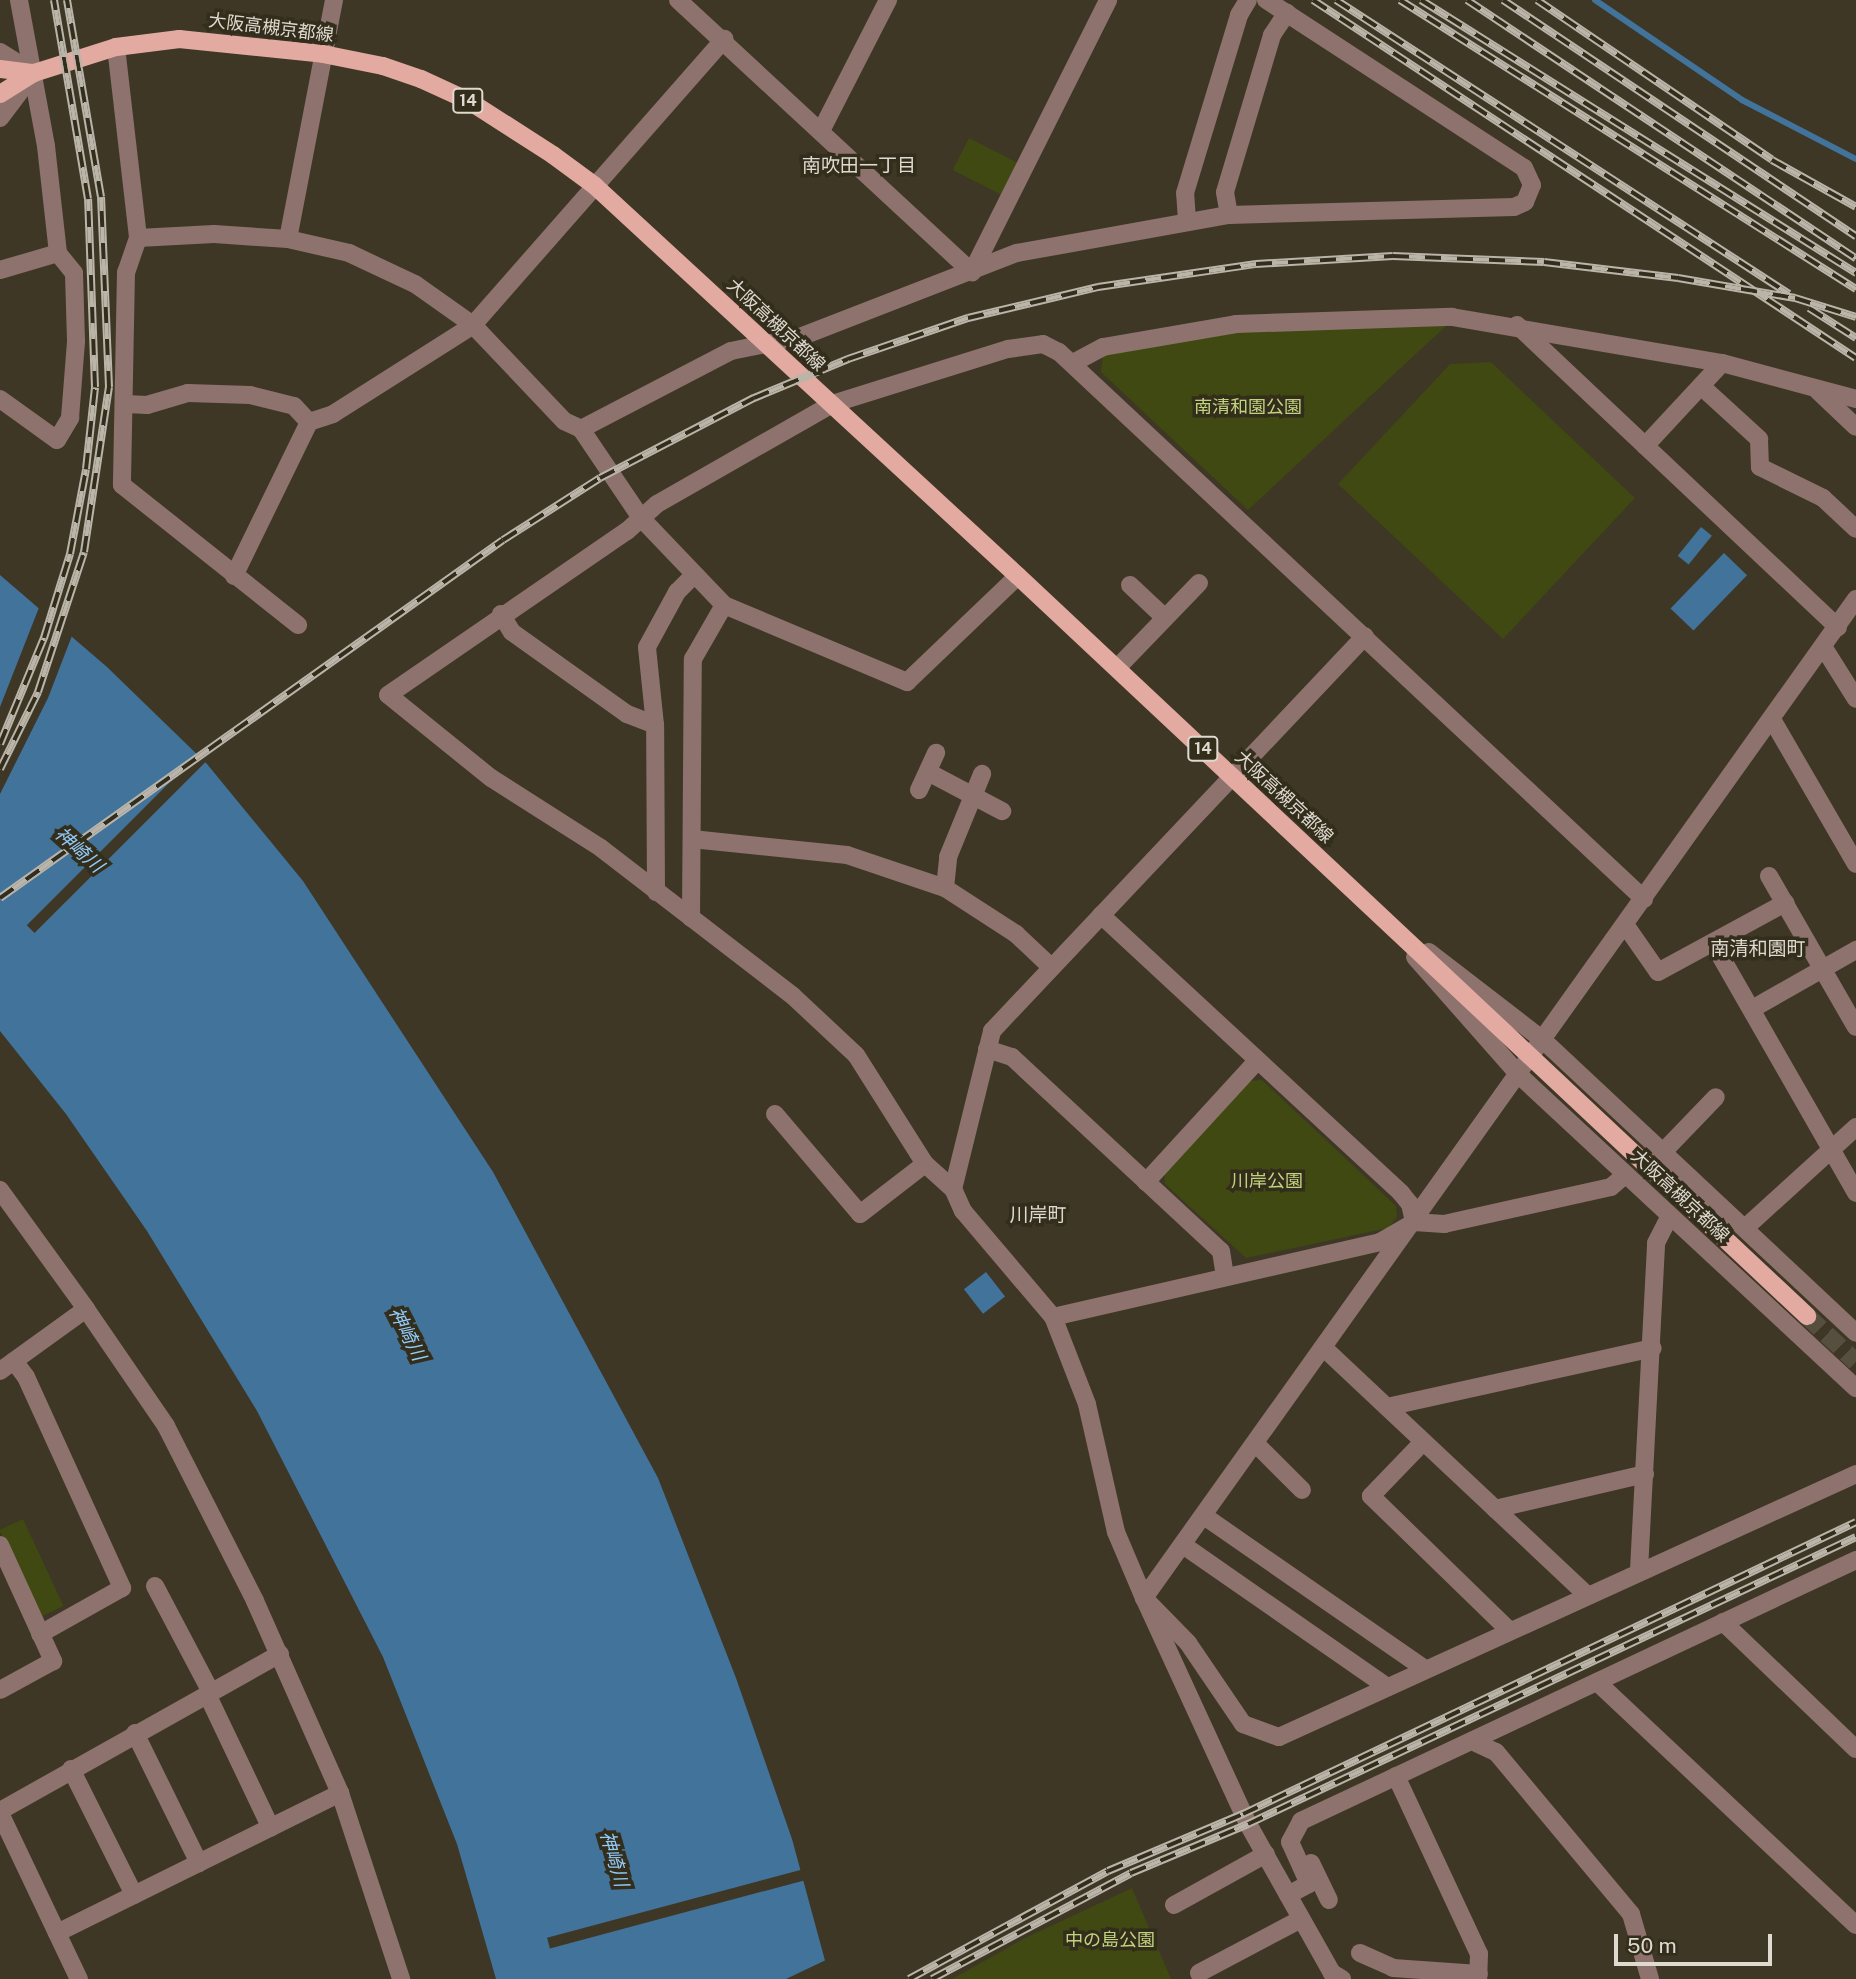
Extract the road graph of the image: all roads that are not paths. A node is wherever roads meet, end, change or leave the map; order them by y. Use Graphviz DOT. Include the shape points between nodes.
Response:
graph roads {
  1 [pos="19,0"];
  2 [pos="334,0"];
  3 [pos="678,0"];
  4 [pos="888,0"];
  5 [pos="1108,0"];
  6 [pos="1248,0"];
  7 [pos="1266,0"];
  8 [pos="1287,13"];
  9 [pos="724,39"];
  10 [pos="116,47"];
  11 [pos="0,52"];
  12 [pos="323,54"];
  13 [pos="0,69"];
  14 [pos="34,73"];
  15 [pos="0,94"];
  16 [pos="0,118"];
  17 [pos="822,130"];
  18 [pos="595,186"];
  19 [pos="1229,215"];
  20 [pos="1187,220"];
  21 [pos="138,239"];
  22 [pos="288,239"];
  23 [pos="58,253"];
  24 [pos="0,270"];
  25 [pos="972,272"];
  26 [pos="473,325"];
  27 [pos="1517,326"];
  28 [pos="764,344"];
  29 [pos="1073,363"];
  30 [pos="1722,363"];
  31 [pos="1701,386"];
  32 [pos="1815,389"];
  33 [pos="0,399"];
  34 [pos="1856,399"];
  35 [pos="126,404"];
  36 [pos="832,404"];
  37 [pos="309,422"];
  38 [pos="1856,427"];
  39 [pos="581,429"];
  40 [pos="1645,446"];
  41 [pos="641,518"];
  42 [pos="1856,529"];
  43 [pos="234,576"];
  44 [pos="1018,576"];
  45 [pos="692,577"];
  46 [pos="1199,583"];
  47 [pos="1130,584"];
  48 [pos="1856,599"];
  49 [pos="724,605"];
  50 [pos="502,614"];
  51 [pos="1165,618"];
  52 [pos="298,625"];
  53 [pos="1838,627"];
  54 [pos="1365,636"];
  55 [pos="1824,648"];
  56 [pos="1117,668"];
  57 [pos="1856,699"];
  58 [pos="1773,721"];
  59 [pos="655,725"];
  60 [pos="936,753"];
  61 [pos="928,772"];
  62 [pos="982,775"];
  63 [pos="1231,775"];
  64 [pos="919,790"];
  65 [pos="975,793"];
  66 [pos="1002,811"];
  67 [pos="692,839"];
  68 [pos="1856,862"];
  69 [pos="1769,876"];
  70 [pos="945,888"];
  71 [pos="656,892"];
  72 [pos="1644,899"];
  73 [pos="1785,903"];
  74 [pos="1368,905"];
  75 [pos="1101,915"];
  76 [pos="691,918"];
  77 [pos="1626,926"];
  78 [pos="1713,943"];
  79 [pos="1856,950"];
  80 [pos="1051,967"];
  81 [pos="1823,969"];
  82 [pos="1752,1009"];
  83 [pos="1856,1027"];
  84 [pos="1544,1041"];
  85 [pos="987,1049"];
  86 [pos="1531,1058"];
  87 [pos="1257,1062"];
  88 [pos="1520,1075"];
  89 [pos="1716,1097"];
  90 [pos="775,1114"];
  91 [pos="1856,1127"];
  92 [pos="1831,1150"];
  93 [pos="1663,1152"];
  94 [pos="925,1164"];
  95 [pos="1625,1175"];
  96 [pos="1146,1182"];
  97 [pos="953,1189"];
  98 [pos="0,1190"];
  99 [pos="1856,1192"];
  100 [pos="1670,1216"];
  101 [pos="1414,1222"];
  102 [pos="1745,1228"];
  103 [pos="1225,1276"];
  104 [pos="86,1309"];
  105 [pos="1807,1316"];
  106 [pos="1053,1317"];
  107 [pos="1856,1333"];
  108 [pos="1653,1348"];
  109 [pos="1325,1349"];
  110 [pos="7,1366"];
  111 [pos="1856,1388"];
  112 [pos="1387,1407"];
  113 [pos="1423,1441"];
  114 [pos="1256,1444"];
  115 [pos="1645,1474"];
  116 [pos="1856,1474"];
  117 [pos="1302,1490"];
  118 [pos="1495,1509"];
  119 [pos="1204,1516"];
  120 [pos="0,1545"];
  121 [pos="1183,1545"];
  122 [pos="1855,1561"];
  123 [pos="1639,1570"];
  124 [pos="155,1586"];
  125 [pos="1586,1594"];
  126 [pos="1144,1598"];
  127 [pos="1723,1622"];
  128 [pos="1509,1630"];
  129 [pos="40,1634"];
  130 [pos="279,1654"];
  131 [pos="1425,1669"];
  132 [pos="1597,1682"];
  133 [pos="1387,1686"];
  134 [pos="0,1690"];
  135 [pos="209,1693"];
  136 [pos="135,1733"];
  137 [pos="1472,1741"];
  138 [pos="1856,1749"];
  139 [pos="71,1769"];
  140 [pos="1396,1776"];
  141 [pos="340,1793"];
  142 [pos="0,1812"];
  143 [pos="271,1828"];
  144 [pos="1294,1829"];
  145 [pos="1266,1854"];
  146 [pos="199,1863"];
  147 [pos="134,1895"];
  148 [pos="1288,1895"];
  149 [pos="1329,1900"];
  150 [pos="1174,1905"];
  151 [pos="1301,1919"];
  152 [pos="1856,1925"];
  153 [pos="57,1933"];
  154 [pos="1360,1953"];
  155 [pos="1199,1973"];
  156 [pos="1478,1976"];
  157 [pos="1333,1977"];
  158 [pos="76,1978"];
  159 [pos="401,1979"];
  160 [pos="1650,1979"];
  1 -- 14 [label="street"];
  2 -- 12 [label="street"];
  3 -- 9 [label="street"];
  4 -- 17 [label="street"];
  5 -- 25 [label="street"];
  6 -- 20 [label="street" via="1239,15 1185,193"];
  7 -- 8 [label="street"];
  8 -- 19 [label="street" via="1272,35 1225,192"];
  8 -- 19 [label="street" via="1524,168 1531,179 1530,195 1514,207"];
  9 -- 17 [label="street"];
  9 -- 18 [label="street"];
  10 -- 12 [label="main road, 大阪高槻京都線 / 14" via="179,39"];
  10 -- 14 [label="main road, 大阪高槻京都線 / 14"];
  10 -- 21 [label="street"];
  11 -- 14 [label="street"];
  12 -- 18 [label="main road, 大阪高槻京都線 / 14" via="383,66 469,101"];
  12 -- 22 [label="street"];
  13 -- 14 [label="main road, 大阪高槻京都線 / 14"];
  14 -- 15 [label="main road, 大阪高槻京都線 / 14"];
  14 -- 16 [label="street"];
  14 -- 23 [label="street"];
  17 -- 25 [label="street"];
  18 -- 26 [label="street"];
  18 -- 28 [label="main road, 大阪高槻京都線 / 14"];
  19 -- 20 [label="street"];
  20 -- 25 [label="street" via="1017,253"];
  21 -- 22 [label="street" via="214,234"];
  21 -- 35 [label="street" via="127,272"];
  22 -- 26 [label="street" via="383,266"];
  23 -- 24 [label="street"];
  23 -- 33 [label="street" via="74,272 76,341 70,418 57,440"];
  25 -- 28 [label="street" via="800,337"];
  26 -- 37 [label="street" via="333,414"];
  26 -- 39 [label="street" via="564,421"];
  27 -- 29 [label="street" via="1452,317 1393,316 1236,324 1103,348"];
  27 -- 30 [label="street"];
  27 -- 40 [label="street"];
  28 -- 36 [label="main road, 大阪高槻京都線 / 14"];
  28 -- 39 [label="street" via="731,351"];
  29 -- 36 [label="street" via="1042,344 985,354"];
  29 -- 54 [label="street"];
  30 -- 31 [label="street"];
  30 -- 32 [label="street"];
  31 -- 40 [label="street"];
  31 -- 42 [label="street" via="1759,439 1760,467 1823,498"];
  32 -- 34 [label="street"];
  32 -- 38 [label="street"];
  35 -- 37 [label="street" via="147,405 188,394 250,395 295,406"];
  35 -- 43 [label="street" via="121,485"];
  36 -- 41 [label="street"];
  36 -- 44 [label="main road, 大阪高槻京都線 / 14"];
  37 -- 43 [label="street"];
  39 -- 41 [label="street"];
  40 -- 53 [label="street"];
  41 -- 45 [label="street"];
  41 -- 50 [label="street"];
  43 -- 52 [label="street"];
  44 -- 49 [label="street" via="907,682"];
  44 -- 56 [label="main road, 大阪高槻京都線 / 14"];
  45 -- 49 [label="street"];
  45 -- 59 [label="street" via="677,592 648,648"];
  46 -- 51 [label="street"];
  47 -- 51 [label="street"];
  48 -- 53 [label="street"];
  49 -- 67 [label="street" via="693,659"];
  50 -- 59 [label="street" via="512,632 627,714"];
  50 -- 71 [label="street" via="388,695 491,778 601,848"];
  51 -- 56 [label="street"];
  53 -- 55 [label="street"];
  54 -- 63 [label="street"];
  54 -- 72 [label="street"];
  55 -- 57 [label="street"];
  55 -- 58 [label="street"];
  56 -- 63 [label="main road, 大阪高槻京都線 / 14"];
  58 -- 68 [label="street"];
  58 -- 72 [label="street"];
  59 -- 71 [label="street"];
  60 -- 61 [label="street"];
  61 -- 64 [label="street"];
  61 -- 65 [label="street"];
  62 -- 65 [label="street"];
  63 -- 74 [label="main road, 大阪高槻京都線 / 14"];
  63 -- 75 [label="street"];
  65 -- 66 [label="street"];
  65 -- 70 [label="street" via="948,857"];
  67 -- 70 [label="street" via="847,855"];
  67 -- 76 [label="street"];
  69 -- 73 [label="street"];
  70 -- 80 [label="street" via="1016,934"];
  71 -- 76 [label="street"];
  72 -- 77 [label="street"];
  73 -- 78 [label="street"];
  73 -- 81 [label="street"];
  74 -- 84 [label="street, 大阪高槻京都線 / 14"];
  74 -- 86 [label="main road, 大阪高槻京都線 / 14"];
  74 -- 88 [label="street, 大阪高槻京都線 / 14"];
  75 -- 80 [label="street"];
  75 -- 87 [label="street"];
  76 -- 94 [label="street" via="793,996 856,1055"];
  77 -- 78 [label="street" via="1658,972"];
  77 -- 84 [label="street"];
  78 -- 82 [label="street"];
  79 -- 81 [label="street"];
  80 -- 85 [label="street" via="992,1031"];
  81 -- 82 [label="street"];
  81 -- 83 [label="street"];
  82 -- 92 [label="street"];
  84 -- 86 [label="street"];
  84 -- 93 [label="street, 大阪高槻京都線 / 14"];
  85 -- 96 [label="street" via="1013,1057"];
  85 -- 97 [label="street"];
  86 -- 88 [label="street"];
  86 -- 105 [label="main road, 大阪高槻京都線 / 14"];
  87 -- 96 [label="street"];
  87 -- 101 [label="street" via="1401,1193 1410,1204"];
  88 -- 95 [label="street, 大阪高槻京都線 / 14"];
  88 -- 101 [label="street"];
  89 -- 93 [label="street"];
  90 -- 94 [label="street" via="860,1214"];
  91 -- 92 [label="street"];
  92 -- 99 [label="street"];
  92 -- 102 [label="street"];
  93 -- 102 [label="street, 大阪高槻京都線 / 14"];
  94 -- 97 [label="street"];
  95 -- 100 [label="street, 大阪高槻京都線 / 14"];
  95 -- 101 [label="street" via="1611,1186 1444,1224"];
  96 -- 103 [label="street" via="1221,1251"];
  97 -- 106 [label="street" via="963,1210"];
  98 -- 104 [label="street"];
  100 -- 108 [label="street" via="1656,1242"];
  100 -- 111 [label="street, 大阪高槻京都線 / 14"];
  101 -- 103 [label="street" via="1380,1242"];
  101 -- 109 [label="street"];
  102 -- 107 [label="street, 大阪高槻京都線 / 14"];
  103 -- 106 [label="street"];
  104 -- 110 [label="street"];
  104 -- 130 [label="street" via="166,1426"];
  106 -- 126 [label="street" via="1087,1404 1116,1532"];
  108 -- 112 [label="street"];
  108 -- 115 [label="street"];
  109 -- 112 [label="street"];
  109 -- 114 [label="street"];
  110 -- 129 [label="street" via="26,1377 122,1588"];
  112 -- 113 [label="street"];
  113 -- 118 [label="street"];
  113 -- 128 [label="street" via="1371,1496"];
  114 -- 117 [label="street"];
  114 -- 119 [label="street"];
  115 -- 118 [label="street"];
  115 -- 123 [label="street"];
  116 -- 123 [label="street"];
  118 -- 125 [label="street"];
  119 -- 121 [label="street"];
  119 -- 131 [label="street"];
  120 -- 129 [label="street"];
  121 -- 126 [label="street"];
  121 -- 133 [label="street"];
  122 -- 127 [label="street"];
  123 -- 125 [label="street"];
  124 -- 135 [label="street"];
  125 -- 128 [label="street"];
  126 -- 133 [label="street" via="1188,1643 1243,1724 1279,1737"];
  126 -- 145 [label="street" via="1243,1814"];
  127 -- 132 [label="street"];
  127 -- 138 [label="street"];
  128 -- 131 [label="street"];
  129 -- 134 [label="street" via="53,1661"];
  130 -- 135 [label="street"];
  130 -- 141 [label="street"];
  131 -- 133 [label="street"];
  132 -- 137 [label="street"];
  132 -- 152 [label="street"];
  135 -- 136 [label="street"];
  135 -- 143 [label="street"];
  136 -- 139 [label="street"];
  136 -- 146 [label="street"];
  137 -- 140 [label="street"];
  137 -- 160 [label="street" via="1496,1752 1630,1913"];
  139 -- 142 [label="street"];
  139 -- 147 [label="street"];
  140 -- 144 [label="street" via="1301,1821"];
  140 -- 156 [label="street" via="1479,1954"];
  141 -- 143 [label="street"];
  141 -- 159 [label="street"];
  142 -- 153 [label="street"];
  143 -- 146 [label="street"];
  144 -- 148 [label="street" via="1290,1842 1310,1884"];
  144 -- 149 [label="street"];
  145 -- 148 [label="street"];
  145 -- 150 [label="street"];
  146 -- 147 [label="street"];
  147 -- 153 [label="street"];
  148 -- 151 [label="street"];
  151 -- 155 [label="street"];
  151 -- 157 [label="street"];
  153 -- 158 [label="street"];
  154 -- 156 [label="street" via="1393,1968"];
}
